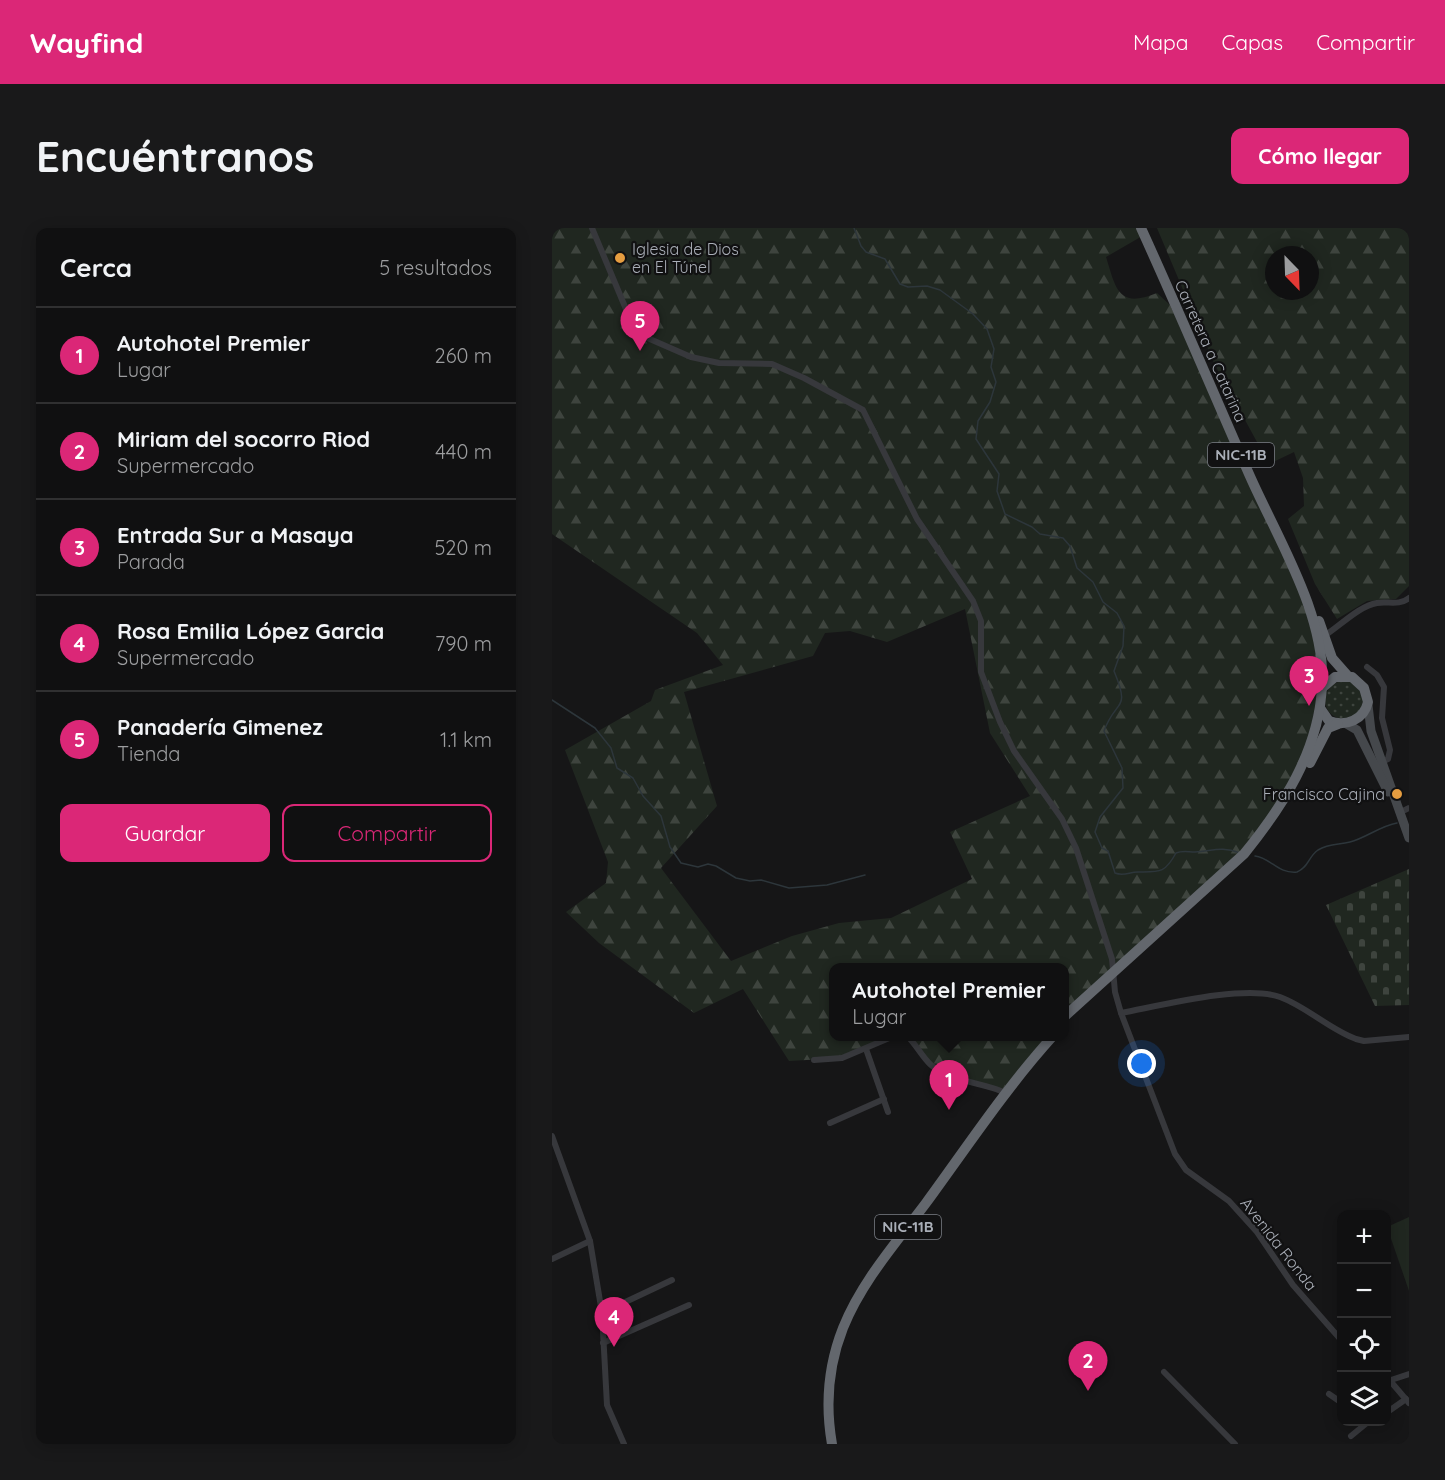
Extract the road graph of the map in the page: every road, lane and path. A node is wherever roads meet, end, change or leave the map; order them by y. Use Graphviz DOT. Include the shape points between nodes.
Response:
graph roads {
  1 [pos="592,228"];
  2 [pos="1141,228"];
  3 [pos="1146,228"];
  4 [pos="1409,598"];
  5 [pos="1324,636"];
  6 [pos="1367,667"];
  7 [pos="1347,675"];
  8 [pos="1322,688"];
  9 [pos="1368,705"];
  10 [pos="1320,708"];
  11 [pos="1341,723"];
  12 [pos="1382,762"];
  13 [pos="1409,808"];
  14 [pos="1399,813"];
  15 [pos="1409,838"];
  16 [pos="1114,975"];
  17 [pos="1121,1013"];
  18 [pos="1069,1014"];
  19 [pos="1069,1020"];
  20 [pos="1409,1037"];
  21 [pos="883,1041"];
  22 [pos="911,1041"];
  23 [pos="1042,1041"];
  24 [pos="1049,1041"];
  25 [pos="866,1049"];
  26 [pos="814,1060"];
  27 [pos="1001,1091"];
  28 [pos="884,1099"];
  29 [pos="888,1112"];
  30 [pos="830,1123"];
  31 [pos="552,1136"];
  32 [pos="553,1143"];
  33 [pos="590,1241"];
  34 [pos="552,1259"];
  35 [pos="672,1280"];
  36 [pos="689,1305"];
  37 [pos="603,1313"];
  38 [pos="1337,1336"];
  39 [pos="603,1343"];
  40 [pos="1164,1372"];
  41 [pos="1409,1374"];
  42 [pos="1391,1378"];
  43 [pos="1391,1381"];
  44 [pos="1329,1394"];
  45 [pos="1337,1400"];
  46 [pos="1407,1401"];
  47 [pos="1391,1410"];
  48 [pos="1363,1426"];
  49 [pos="1351,1436"];
  50 [pos="624,1444"];
  51 [pos="826,1444"];
  52 [pos="832,1444"];
  53 [pos="1235,1444"];
  1 -- 16 [label="street, Avenida Ronda" via="636,333 691,357 719,363 772,364 863,410 917,519 973,601 981,621 981,672 996,712 1014,750 1062,819 1076,848"];
  2 -- 8 [label="highway, Carretera a Catarina / NIC-11B" via="1298,580 1319,645"];
  3 -- 5 [label="highway, Carretera a Catarina / NIC-11B" via="1289,544"];
  4 -- 5 [label="street" via="1402,603 1367,607"];
  5 -- 7 [label="highway, Carretera a Catarina / NIC-11B" via="1332,658"];
  6 -- 12 [label="street" via="1384,687 1382,722 1390,750 1388,759"];
  7 -- 8 [label="highway" via="1331,678"];
  7 -- 9 [label="highway, NIC-11B" via="1364,688"];
  8 -- 10 [label="highway, NIC-11B"];
  9 -- 11 [label="highway, NIC-11B" via="1360,717"];
  9 -- 12 [label="street" via="1369,723"];
  10 -- 11 [label="highway" via="1326,718"];
  10 -- 16 [label="highway, NIC-11B" via="1304,761 1269,823 1244,854"];
  11 -- 14 [label="street" via="1352,726 1360,736"];
  11 -- 16 [label="highway, NIC-11B" via="1327,730 1285,813 1262,842"];
  12 -- 14 [label="street"];
  13 -- 14 [label="street"];
  14 -- 15 [label="street"];
  16 -- 17 [label="street, Avenida Ronda"];
  16 -- 18 [label="highway, NIC-11B"];
  16 -- 19 [label="highway, NIC-11B"];
  17 -- 20 [label="street" via="1194,1000 1267,994 1299,1006 1356,1039"];
  17 -- 38 [label="street, Avenida Ronda" via="1180,1162 1229,1201"];
  21 -- 25 [label="street"];
  22 -- 27 [label="street" via="930,1065 946,1074"];
  23 -- 27 [label="highway, NIC-11B"];
  24 -- 52 [label="highway, NIC-11B" via="861,1290 842,1330 832,1370 827,1408"];
  25 -- 26 [label="street" via="842,1058"];
  25 -- 28 [label="street"];
  27 -- 51 [label="highway, NIC-11B" via="865,1273 846,1305 831,1343 822,1390"];
  28 -- 29 [label="street"];
  28 -- 30 [label="street"];
  31 -- 32 [label="street"];
  32 -- 33 [label="street"];
  33 -- 34 [label="street"];
  33 -- 37 [label="street"];
  35 -- 37 [label="street"];
  36 -- 39 [label="street"];
  37 -- 39 [label="street"];
  39 -- 50 [label="street" via="607,1405"];
  40 -- 53 [label="street"];
  41 -- 42 [label="street"];
  43 -- 46 [label="street"];
  44 -- 45 [label="street"];
  46 -- 47 [label="street"];
  48 -- 49 [label="street"];
}
